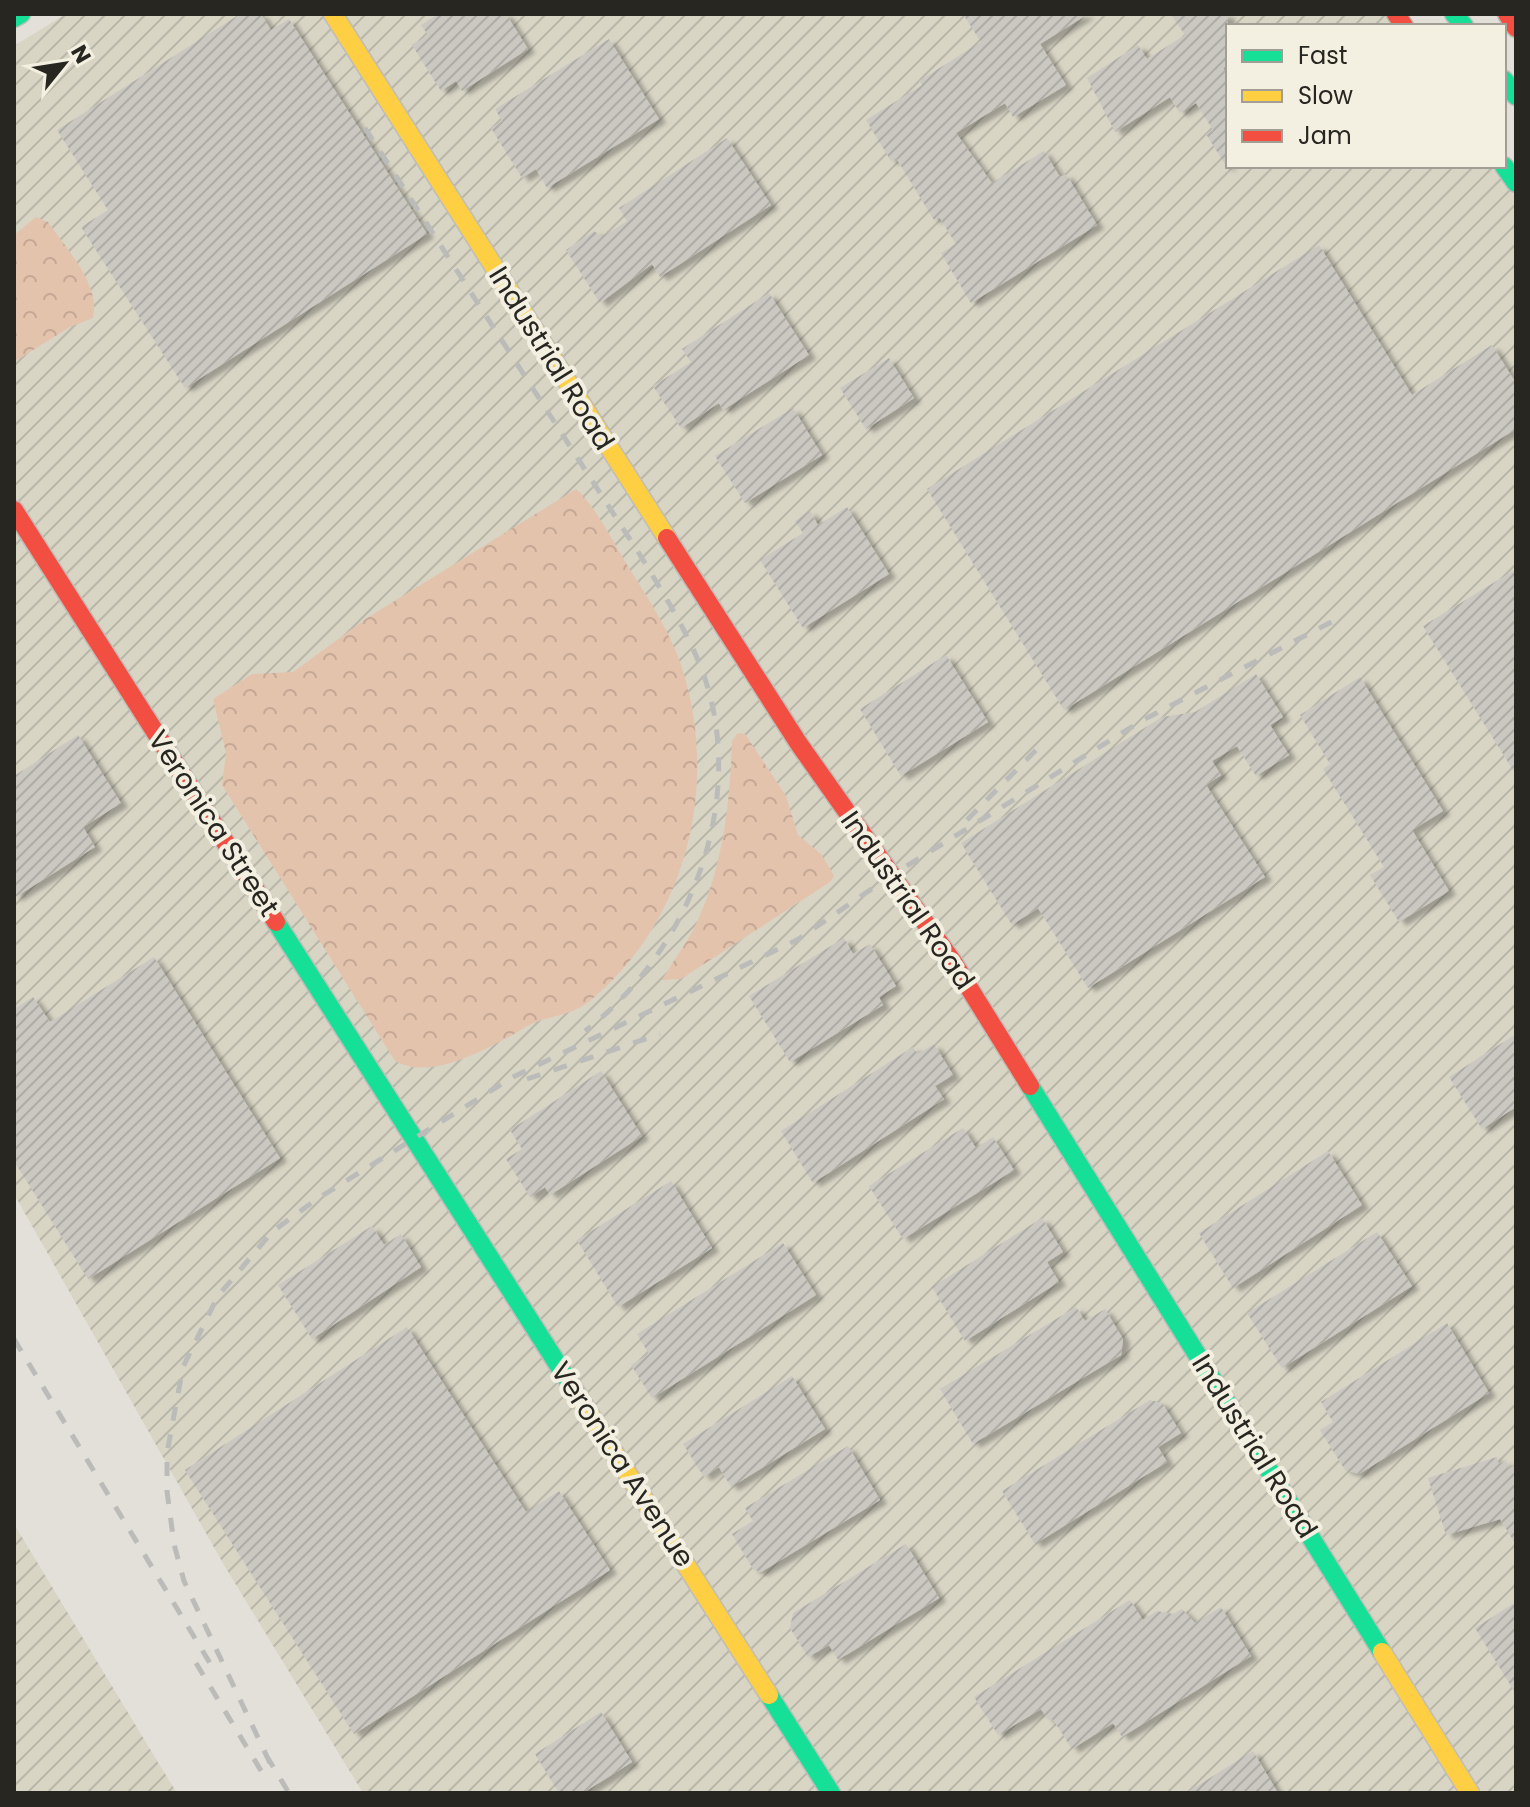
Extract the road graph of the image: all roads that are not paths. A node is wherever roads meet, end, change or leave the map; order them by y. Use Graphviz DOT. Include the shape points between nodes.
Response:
graph roads {
  1 [pos="21,14"];
  2 [pos="333,14"];
  3 [pos="1507,14"];
  4 [pos="14,18"];
  5 [pos="1516,28"];
  6 [pos="14,510"];
  7 [pos="414,1136"];
  8 [pos="831,1793"];
  9 [pos="1470,1793"];
  1 -- 4 [label="main road"];
  2 -- 9 [label="main road, Industrial Road" via="799,744 953,962"];
  3 -- 5 [label="main road"];
  6 -- 7 [label="main road, Veronica Street"];
  7 -- 8 [label="main road, Veronica Avenue"];
}
